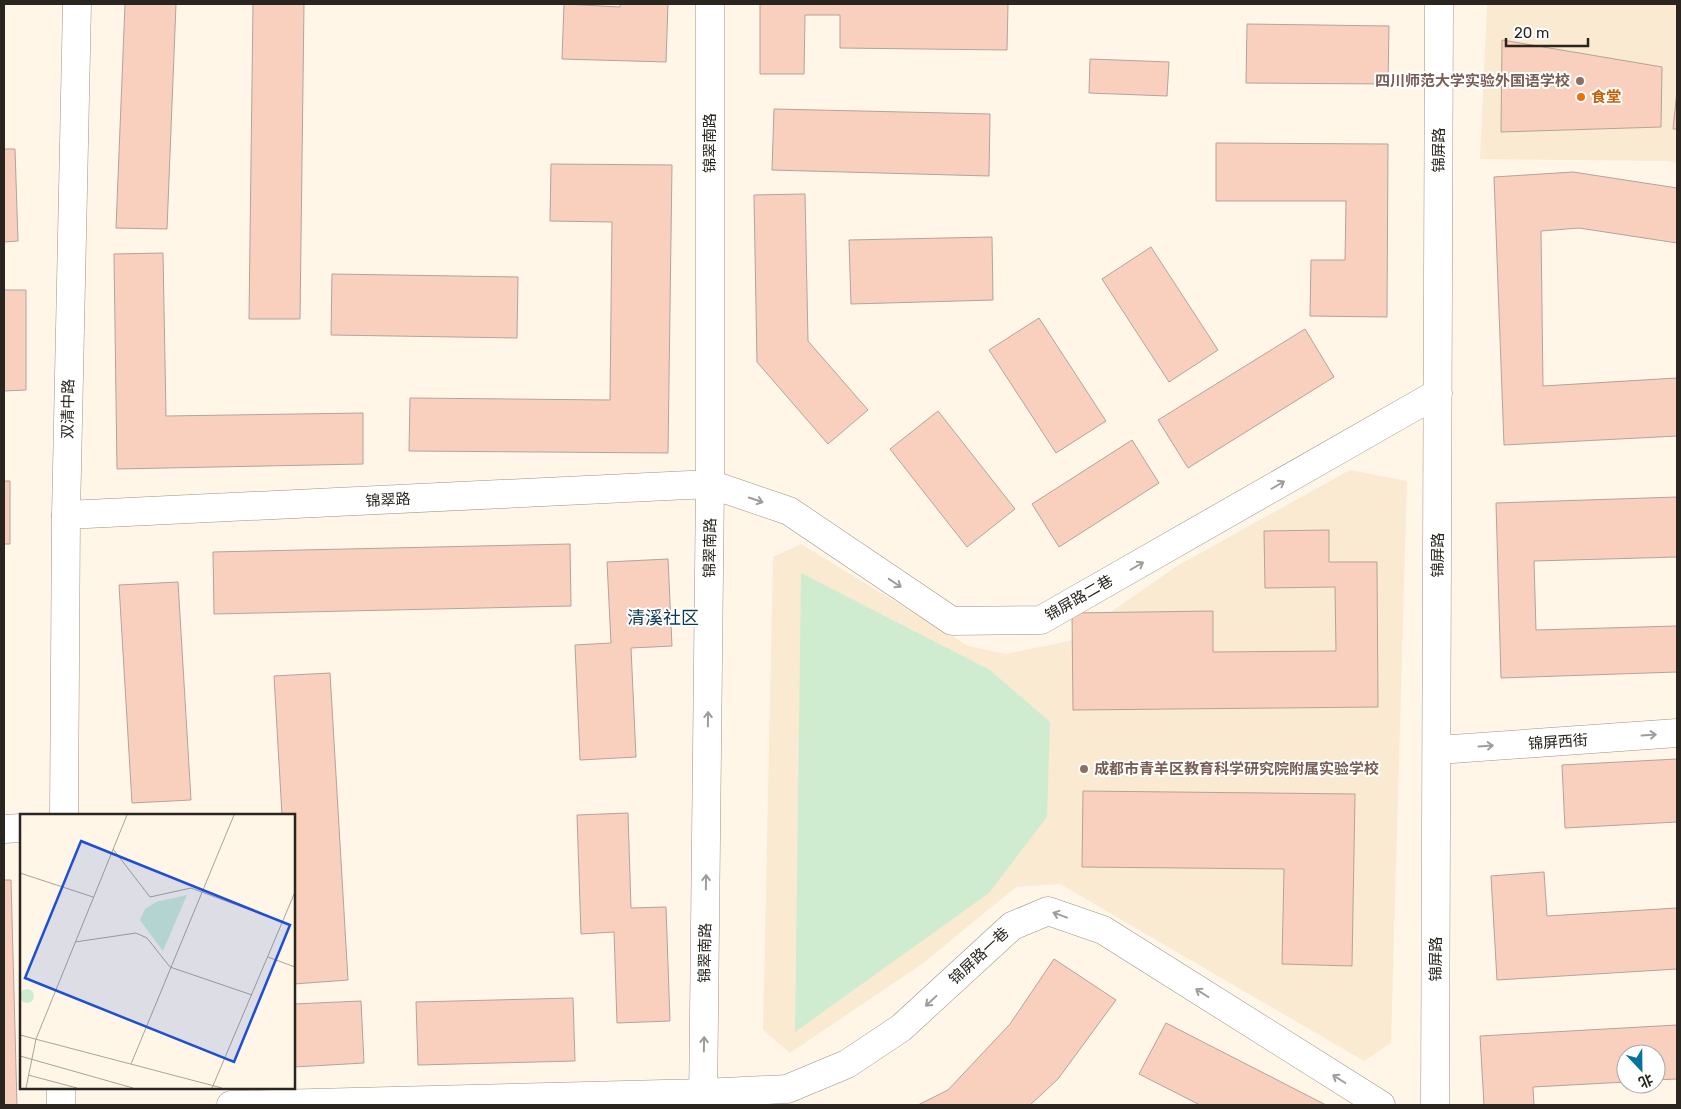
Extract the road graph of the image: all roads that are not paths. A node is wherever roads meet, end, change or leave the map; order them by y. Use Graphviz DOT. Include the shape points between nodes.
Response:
graph roads {
  1 [pos="77,4"];
  2 [pos="710,4"];
  3 [pos="1439,4"];
  4 [pos="1438,393"];
  5 [pos="710,484"];
  6 [pos="66,515"];
  7 [pos="1677,733"];
  8 [pos="1438,750"];
  9 [pos="64,814"];
  10 [pos="4,828"];
  11 [pos="20,828"];
  12 [pos="61,1089"];
  13 [pos="703,1099"];
  14 [pos="61,1105"];
  15 [pos="231,1105"];
  16 [pos="1381,1105"];
  17 [pos="1436,1105"];
  1 -- 6 [label="street, 双清中路"];
  2 -- 5 [label="street, 锦翠南路"];
  3 -- 4 [label="street, 锦屏路"];
  5 -- 4 [label="street, 锦屏路二巷, one-way" via="789,511 952,621 1041,620"];
  4 -- 8 [label="street, 锦屏路"];
  5 -- 6 [label="street, 锦翠路"];
  13 -- 5 [label="street, 锦翠南路, one-way"];
  6 -- 9 [label="street, 双清中路"];
  8 -- 7 [label="street, 锦屏西街, one-way"];
  8 -- 17 [label="street, 锦屏路"];
  10 -- 11 [label="street"];
  12 -- 14 [label="street"];
  13 -- 15 [label="street"];
  16 -- 13 [label="street, 锦屏路一巷, one-way" via="1103,930 1048,911 1012,926 901,1028 847,1064 787,1089"];
}
